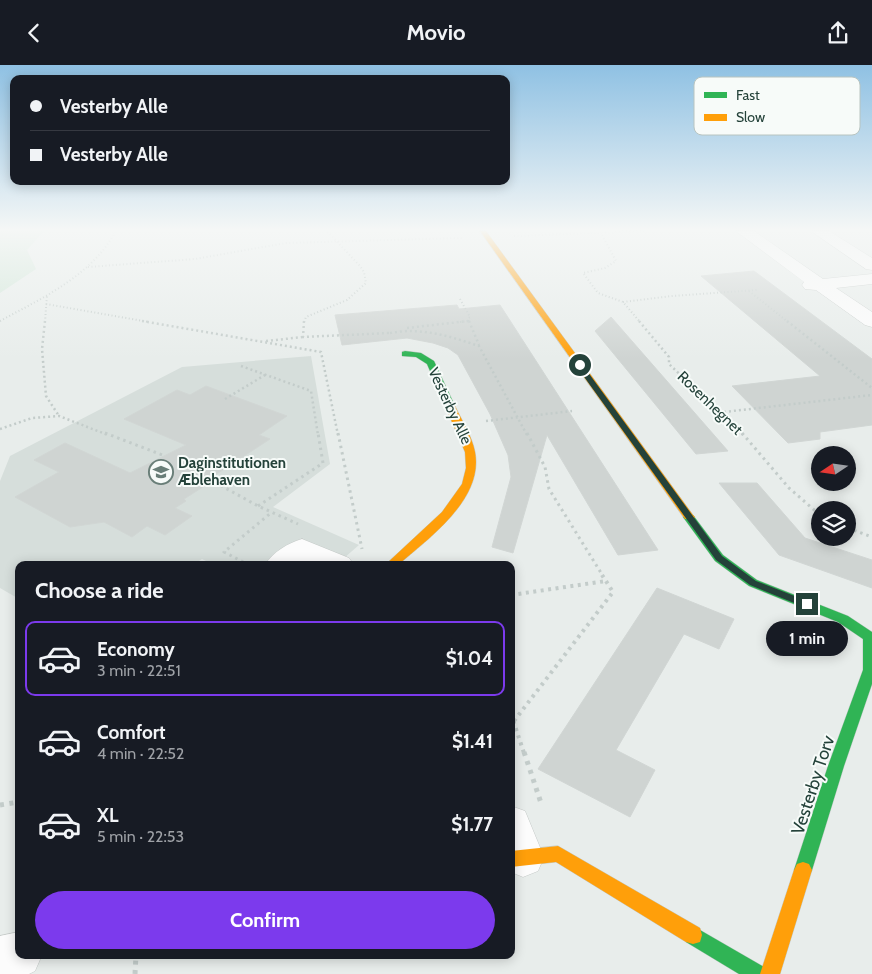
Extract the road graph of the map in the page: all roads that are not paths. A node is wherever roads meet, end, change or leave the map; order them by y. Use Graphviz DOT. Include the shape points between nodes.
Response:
graph roads {
  1 [pos="513,273"];
  2 [pos="797,273"];
  3 [pos="872,279"];
  4 [pos="812,285"];
  5 [pos="872,321"];
  6 [pos="405,354"];
  7 [pos="352,555"];
  8 [pos="285,561"];
  9 [pos="395,561"];
  10 [pos="526,849"];
  11 [pos="15,956"];
  12 [pos="0,959"];
  13 [pos="757,974"];
  14 [pos="770,974"];
  1 -- 14 [label="street, Vesterby Torv" via="719,558 753,583 843,619 870,637 870,671 836,766"];
  2 -- 4 [label="street"];
  3 -- 4 [label="street"];
  4 -- 5 [label="street"];
  6 -- 9 [label="street, Vesterby Alle" via="418,355 431,363 471,453 472,476 457,504"];
  7 -- 8 [label="street" via="302,548"];
  10 -- 13 [label="street"];
  11 -- 12 [label="street"];
}
